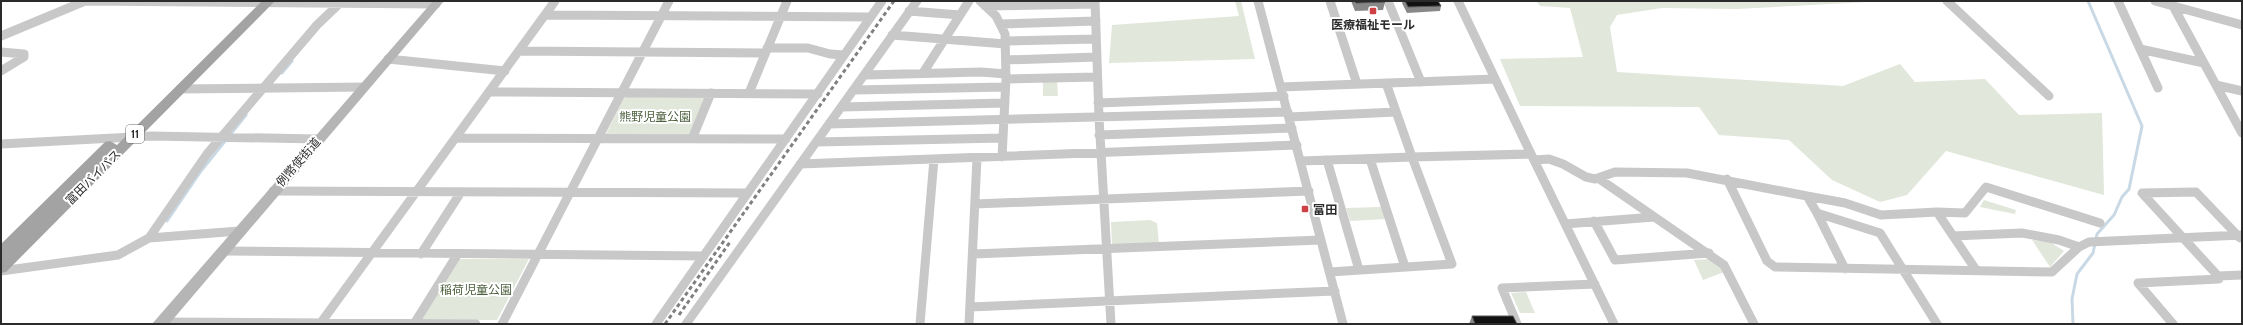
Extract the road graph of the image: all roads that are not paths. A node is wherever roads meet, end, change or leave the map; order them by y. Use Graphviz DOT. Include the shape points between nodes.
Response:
graph roads {
  1 [pos="85,1"];
  2 [pos="556,1"];
  3 [pos="669,1"];
  4 [pos="787,1"];
  5 [pos="882,1"];
  6 [pos="916,1"];
  7 [pos="969,1"];
  8 [pos="1258,1"];
  9 [pos="1330,1"];
  10 [pos="1388,1"];
  11 [pos="1458,1"];
  12 [pos="1948,1"];
  13 [pos="2118,1"];
  14 [pos="2155,1"];
  15 [pos="123,2"];
  16 [pos="263,2"];
  17 [pos="341,2"];
  18 [pos="438,2"];
  19 [pos="1095,2"];
  20 [pos="983,3"];
  21 [pos="1024,3"];
  22 [pos="2173,6"];
  23 [pos="909,11"];
  24 [pos="546,15"];
  25 [pos="960,15"];
  26 [pos="661,16"];
  27 [pos="780,16"];
  28 [pos="870,17"];
  29 [pos="1096,21"];
  30 [pos="1001,24"];
  31 [pos="2242,25"];
  32 [pos="892,35"];
  33 [pos="1,36"];
  34 [pos="944,39"];
  35 [pos="1096,39"];
  36 [pos="1006,43"];
  37 [pos="2140,49"];
  38 [pos="765,50"];
  39 [pos="519,51"];
  40 [pos="1,52"];
  41 [pos="643,52"];
  42 [pos="844,55"];
  43 [pos="1097,57"];
  44 [pos="388,59"];
  45 [pos="1006,60"];
  46 [pos="2204,63"];
  47 [pos="1,71"];
  48 [pos="505,71"];
  49 [pos="924,73"];
  50 [pos="865,75"];
  51 [pos="1098,77"];
  52 [pos="1494,79"];
  53 [pos="1006,80"];
  54 [pos="1421,82"];
  55 [pos="1386,83"];
  56 [pos="1357,84"];
  57 [pos="2216,85"];
  58 [pos="364,87"];
  59 [pos="264,88"];
  60 [pos="2158,88"];
  61 [pos="180,89"];
  62 [pos="854,90"];
  63 [pos="2242,91"];
  64 [pos="490,92"];
  65 [pos="1282,92"];
  66 [pos="621,93"];
  67 [pos="711,93"];
  68 [pos="749,93"];
  69 [pos="818,94"];
  70 [pos="2049,96"];
  71 [pos="1004,103"];
  72 [pos="1098,103"];
  73 [pos="842,107"];
  74 [pos="1396,112"];
  75 [pos="1288,114"];
  76 [pos="1099,118"];
  77 [pos="1004,120"];
  78 [pos="829,124"];
  79 [pos="1292,128"];
  80 [pos="2242,133"];
  81 [pos="1099,136"];
  82 [pos="117,138"];
  83 [pos="132,138"];
  84 [pos="221,138"];
  85 [pos="456,138"];
  86 [pos="1003,138"];
  87 [pos="318,139"];
  88 [pos="598,139"];
  89 [pos="692,139"];
  90 [pos="786,139"];
  91 [pos="816,142"];
  92 [pos="1,144"];
  93 [pos="1296,145"];
  94 [pos="1100,153"];
  95 [pos="1002,157"];
  96 [pos="1412,157"];
  97 [pos="1533,157"];
  98 [pos="977,158"];
  99 [pos="934,159"];
  100 [pos="1370,159"];
  101 [pos="1327,160"];
  102 [pos="1301,162"];
  103 [pos="800,164"];
  104 [pos="1598,178"];
  105 [pos="1727,179"];
  106 [pos="273,191"];
  107 [pos="1309,191"];
  108 [pos="417,192"];
  109 [pos="461,192"];
  110 [pos="570,193"];
  111 [pos="748,194"];
  112 [pos="1807,196"];
  113 [pos="1103,198"];
  114 [pos="975,204"];
  115 [pos="1937,212"];
  116 [pos="1817,213"];
  117 [pos="1654,217"];
  118 [pos="1594,221"];
  119 [pos="2100,222"];
  120 [pos="1565,224"];
  121 [pos="239,231"];
  122 [pos="1953,236"];
  123 [pos="2183,237"];
  124 [pos="2240,237"];
  125 [pos="149,238"];
  126 [pos="1321,240"];
  127 [pos="2078,247"];
  128 [pos="1106,248"];
  129 [pos="222,251"];
  130 [pos="1,253"];
  131 [pos="372,253"];
  132 [pos="1709,253"];
  133 [pos="421,254"];
  134 [pos="457,254"];
  135 [pos="538,254"];
  136 [pos="973,254"];
  137 [pos="704,256"];
  138 [pos="1405,267"];
  139 [pos="1,268"];
  140 [pos="1845,269"];
  141 [pos="1902,269"];
  142 [pos="1359,270"];
  143 [pos="1976,270"];
  144 [pos="1,271"];
  145 [pos="1330,272"];
  146 [pos="2242,275"];
  147 [pos="2218,276"];
  148 [pos="1595,284"];
  149 [pos="1335,291"];
  150 [pos="1109,300"];
  151 [pos="970,307"];
  152 [pos="160,323"];
  153 [pos="321,323"];
  154 [pos="415,324"];
  155 [pos="476,324"];
  156 [pos="502,324"];
  157 [pos="656,324"];
  158 [pos="686,324"];
  159 [pos="920,324"];
  160 [pos="969,324"];
  161 [pos="1111,324"];
  162 [pos="1343,324"];
  163 [pos="1517,324"];
  164 [pos="1614,324"];
  165 [pos="1754,324"];
  166 [pos="1937,324"];
  167 [pos="2173,324"];
  1 -- 15 [label="street"];
  1 -- 33 [label="street"];
  2 -- 24 [label="street"];
  3 -- 26 [label="street"];
  4 -- 27 [label="street"];
  5 -- 28 [label="street"];
  6 -- 23 [label="street"];
  7 -- 25 [label="street"];
  8 -- 65 [label="street"];
  9 -- 56 [label="street"];
  10 -- 54 [label="street"];
  11 -- 52 [label="street"];
  12 -- 70 [label="street"];
  13 -- 37 [label="street"];
  14 -- 22 [label="street"];
  15 -- 16 [label="street"];
  16 -- 17 [label="street"];
  16 -- 61 [label="main road, 富田バイパス / 11"];
  16 -- 82 [label="main road, 富田バイパス / 11"];
  17 -- 18 [label="street"];
  17 -- 59 [label="street" via="317,25"];
  18 -- 44 [label="street, 例幣使街道"];
  19 -- 21 [label="street"];
  19 -- 29 [label="street"];
  20 -- 21 [label="street"];
  20 -- 30 [label="street"];
  22 -- 31 [label="street"];
  22 -- 46 [label="street"];
  23 -- 25 [label="street"];
  23 -- 32 [label="street"];
  24 -- 26 [label="street"];
  24 -- 39 [label="street"];
  25 -- 34 [label="street"];
  26 -- 27 [label="street"];
  26 -- 41 [label="street"];
  27 -- 28 [label="street"];
  27 -- 38 [label="street"];
  28 -- 42 [label="street"];
  29 -- 30 [label="street"];
  29 -- 35 [label="street"];
  30 -- 36 [label="street"];
  32 -- 34 [label="street"];
  32 -- 50 [label="street"];
  34 -- 36 [label="street"];
  34 -- 49 [label="street"];
  35 -- 36 [label="street"];
  35 -- 43 [label="street"];
  36 -- 45 [label="street"];
  37 -- 46 [label="street"];
  37 -- 60 [label="street"];
  38 -- 41 [label="street"];
  38 -- 42 [label="street" via="808,48"];
  38 -- 68 [label="street"];
  39 -- 41 [label="street"];
  39 -- 48 [label="street"];
  40 -- 47 [label="street" via="24,54 24,58"];
  41 -- 66 [label="street"];
  42 -- 69 [label="street"];
  43 -- 45 [label="street"];
  43 -- 51 [label="street"];
  44 -- 48 [label="street"];
  44 -- 58 [label="street, 例幣使街道"];
  45 -- 53 [label="street"];
  46 -- 57 [label="street"];
  48 -- 64 [label="street"];
  49 -- 50 [label="street"];
  49 -- 53 [label="street" via="981,72"];
  50 -- 62 [label="street"];
  51 -- 53 [label="street"];
  51 -- 72 [label="street"];
  52 -- 54 [label="street"];
  52 -- 97 [label="street"];
  53 -- 62 [label="street"];
  53 -- 71 [label="street"];
  54 -- 55 [label="street"];
  55 -- 56 [label="street"];
  55 -- 74 [label="street"];
  56 -- 65 [label="street"];
  57 -- 63 [label="street"];
  57 -- 80 [label="street"];
  58 -- 59 [label="street"];
  58 -- 87 [label="street, 例幣使街道"];
  59 -- 61 [label="street"];
  59 -- 84 [label="street"];
  61 -- 83 [label="main road, 富田バイパス / 11"];
  62 -- 73 [label="street"];
  64 -- 66 [label="street"];
  64 -- 85 [label="street"];
  65 -- 72 [label="street"];
  65 -- 75 [label="street"];
  66 -- 67 [label="street"];
  66 -- 88 [label="street"];
  67 -- 68 [label="street"];
  67 -- 89 [label="street"];
  68 -- 69 [label="street"];
  69 -- 90 [label="street"];
  71 -- 73 [label="street"];
  71 -- 77 [label="street"];
  72 -- 76 [label="street"];
  73 -- 78 [label="street"];
  74 -- 75 [label="street"];
  74 -- 96 [label="street"];
  75 -- 76 [label="street"];
  75 -- 79 [label="street"];
  76 -- 77 [label="street"];
  76 -- 81 [label="street"];
  77 -- 78 [label="street"];
  77 -- 86 [label="street"];
  78 -- 91 [label="street"];
  79 -- 81 [label="street"];
  79 -- 93 [label="street"];
  81 -- 94 [label="street"];
  82 -- 83 [label="street"];
  82 -- 92 [label="street"];
  82 -- 130 [label="main road, 富田バイパス / 11"];
  83 -- 84 [label="street"];
  83 -- 139 [label="main road, 富田バイパス / 11"];
  84 -- 87 [label="street"];
  84 -- 125 [label="street"];
  85 -- 88 [label="street"];
  85 -- 108 [label="street"];
  86 -- 91 [label="street"];
  86 -- 95 [label="street"];
  87 -- 106 [label="street, 例幣使街道"];
  88 -- 89 [label="street"];
  88 -- 110 [label="street"];
  89 -- 90 [label="street"];
  90 -- 111 [label="street"];
  91 -- 103 [label="street"];
  93 -- 94 [label="street"];
  93 -- 102 [label="street"];
  94 -- 95 [label="street"];
  94 -- 113 [label="street"];
  95 -- 98 [label="street"];
  96 -- 97 [label="street"];
  96 -- 100 [label="street"];
  96 -- 138 [label="street" via="1452,264"];
  97 -- 104 [label="street" via="1549,159 1586,177"];
  97 -- 120 [label="street"];
  98 -- 99 [label="street"];
  98 -- 114 [label="street"];
  99 -- 103 [label="street"];
  99 -- 159 [label="street"];
  100 -- 101 [label="street"];
  100 -- 138 [label="street"];
  101 -- 102 [label="street"];
  101 -- 142 [label="street"];
  102 -- 107 [label="street"];
  103 -- 158 [label="street"];
  104 -- 105 [label="street" via="1615,172 1687,173"];
  104 -- 117 [label="street"];
  105 -- 112 [label="street"];
  105 -- 140 [label="street" via="1771,265"];
  106 -- 108 [label="street"];
  106 -- 121 [label="street, 例幣使街道"];
  107 -- 113 [label="street"];
  107 -- 126 [label="street"];
  108 -- 109 [label="street"];
  108 -- 131 [label="street"];
  109 -- 110 [label="street"];
  109 -- 133 [label="street"];
  110 -- 111 [label="street"];
  110 -- 135 [label="street"];
  111 -- 137 [label="street"];
  112 -- 115 [label="street" via="1845,203 1880,215"];
  112 -- 116 [label="street"];
  113 -- 114 [label="street"];
  113 -- 128 [label="street"];
  114 -- 136 [label="street"];
  115 -- 119 [label="street" via="1965,213 1986,188"];
  115 -- 122 [label="street"];
  116 -- 140 [label="street"];
  116 -- 141 [label="street" via="1880,233"];
  117 -- 118 [label="street"];
  117 -- 132 [label="street"];
  118 -- 120 [label="street"];
  118 -- 132 [label="street" via="1615,260"];
  120 -- 148 [label="street"];
  121 -- 125 [label="street"];
  121 -- 129 [label="street, 例幣使街道"];
  122 -- 127 [label="street" via="2022,233 2059,240"];
  122 -- 143 [label="street"];
  123 -- 124 [label="street"];
  123 -- 124 [label="street" via="2142,193 2196,192"];
  123 -- 127 [label="street" via="2089,242"];
  123 -- 147 [label="street"];
  125 -- 144 [label="street" via="118,255"];
  126 -- 128 [label="street"];
  126 -- 145 [label="street"];
  127 -- 143 [label="street" via="2052,272"];
  128 -- 136 [label="street"];
  128 -- 150 [label="street"];
  129 -- 131 [label="street"];
  129 -- 152 [label="street, 例幣使街道"];
  131 -- 133 [label="street"];
  131 -- 153 [label="street"];
  132 -- 165 [label="street" via="1728,270"];
  133 -- 134 [label="street"];
  134 -- 135 [label="street"];
  134 -- 154 [label="street"];
  135 -- 137 [label="street"];
  135 -- 156 [label="street"];
  136 -- 151 [label="street"];
  137 -- 157 [label="street"];
  138 -- 142 [label="street"];
  140 -- 141 [label="street"];
  141 -- 143 [label="street"];
  141 -- 166 [label="street"];
  142 -- 145 [label="street"];
  145 -- 149 [label="street"];
  146 -- 147 [label="street"];
  147 -- 167 [label="street" via="2219,279 2138,283"];
  148 -- 163 [label="street" via="1502,288"];
  148 -- 164 [label="street"];
  149 -- 150 [label="street"];
  149 -- 162 [label="street"];
  150 -- 151 [label="street"];
  150 -- 161 [label="street"];
  151 -- 160 [label="street"];
  152 -- 153 [label="street"];
  153 -- 154 [label="street"];
  154 -- 155 [label="street"];
}
